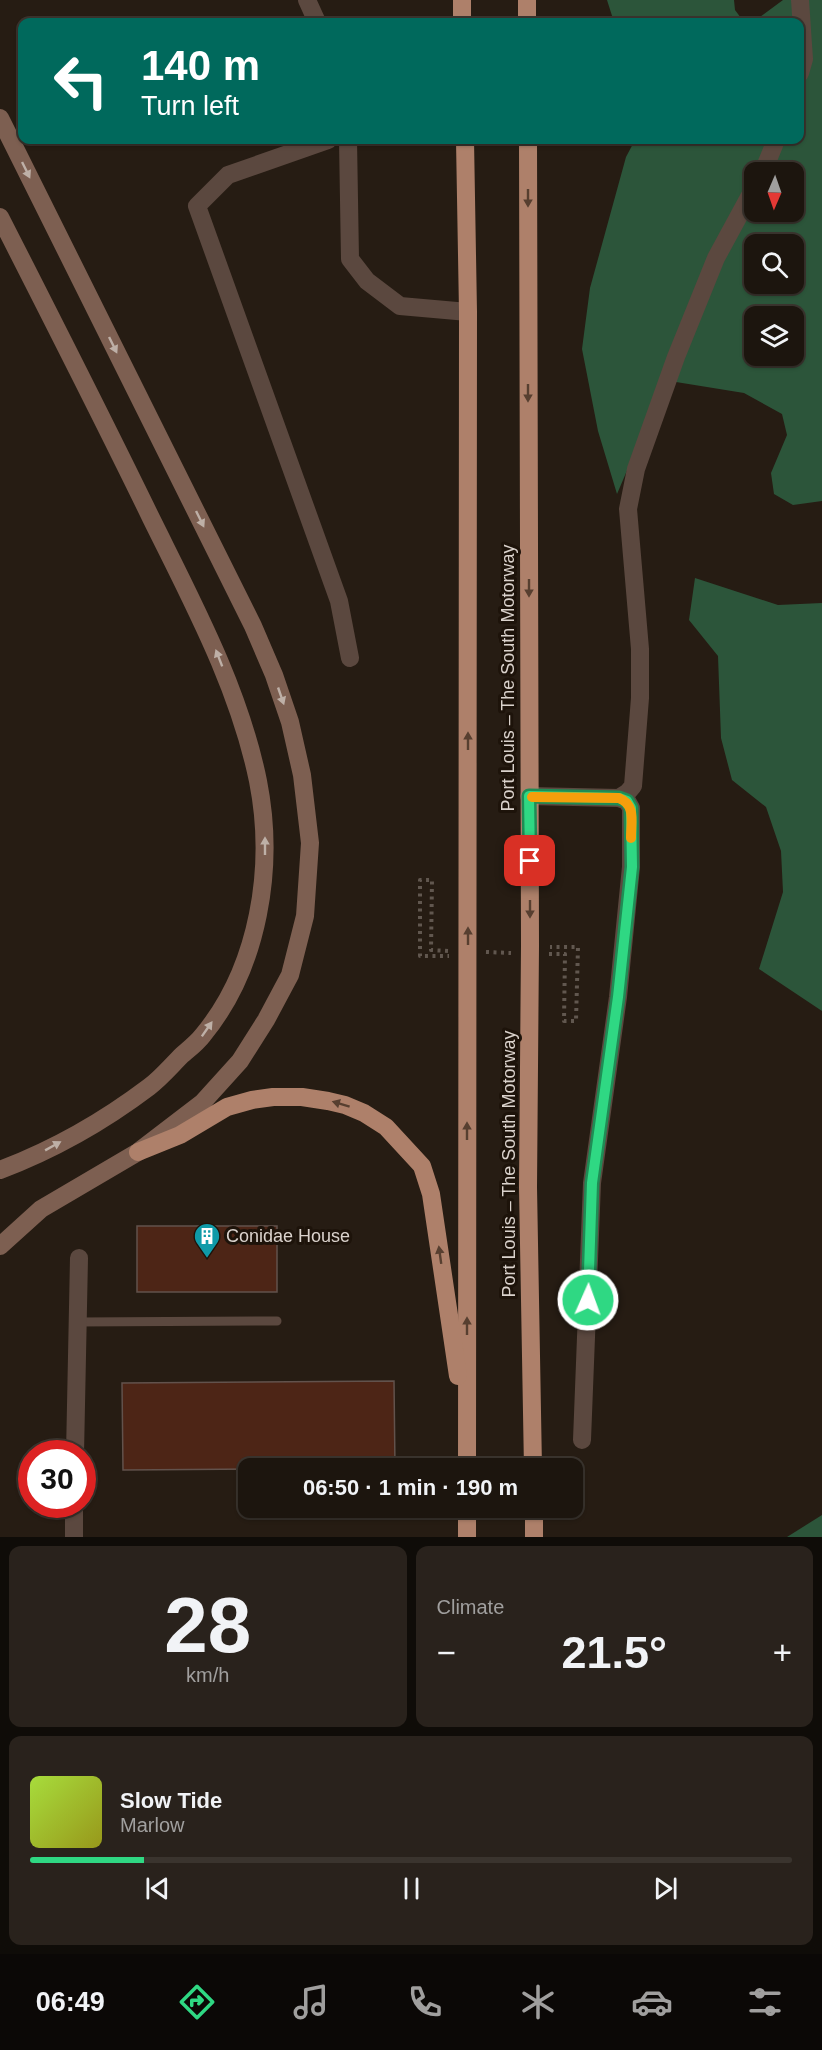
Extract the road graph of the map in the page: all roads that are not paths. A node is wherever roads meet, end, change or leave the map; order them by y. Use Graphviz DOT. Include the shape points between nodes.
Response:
graph roads {
  1 [pos="307,0"];
  2 [pos="462,0"];
  3 [pos="527,0"];
  4 [pos="800,0"];
  5 [pos="314,18"];
  6 [pos="462,18"];
  7 [pos="527,18"];
  8 [pos="801,18"];
  9 [pos="0,118"];
  10 [pos="317,144"];
  11 [pos="348,144"];
  12 [pos="465,144"];
  13 [pos="528,144"];
  14 [pos="774,144"];
  15 [pos="767,162"];
  16 [pos="744,206"];
  17 [pos="0,217"];
  18 [pos="468,312"];
  19 [pos="350,658"];
  20 [pos="529,796"];
  21 [pos="619,798"];
  22 [pos="138,1152"];
  23 [pos="0,1170"];
  24 [pos="0,1246"];
  25 [pos="79,1258"];
  26 [pos="277,1321"];
  27 [pos="78,1322"];
  28 [pos="467,1437"];
  29 [pos="75,1440"];
  30 [pos="582,1440"];
  31 [pos="467,1458"];
  32 [pos="533,1458"];
  33 [pos="74,1518"];
  34 [pos="467,1518"];
  35 [pos="534,1518"];
  36 [pos="74,1537"];
  37 [pos="467,1537"];
  38 [pos="534,1537"];
  1 -- 5 [label="street"];
  2 -- 6 [label="highway"];
  3 -- 7 [label="highway"];
  4 -- 8 [label="street"];
  9 -- 22 [label="street, one-way" via="253,626 290,722 302,775 310,843 305,916 290,975 240,1061 202,1103"];
  10 -- 19 [label="street" via="228,175 197,206 339,602"];
  11 -- 18 [label="street" via="350,259 367,280 400,306"];
  12 -- 18 [label="highway"];
  13 -- 20 [label="highway, Port Louis – The South Motorway, one-way"];
  14 -- 15 [label="street"];
  16 -- 21 [label="street" via="716,258 636,469 628,509 637,598 640,698 633,786"];
  23 -- 17 [label="street, one-way" via="35,1157 151,1086 203,1035 231,991 249,948 262,898 266,843 253,760 241,716 214,647"];
  28 -- 18 [label="highway, one-way"];
  20 -- 21 [label="street"];
  20 -- 32 [label="highway, Port Louis – The South Motorway, one-way" via="528,1187"];
  21 -- 30 [label="street" via="631,808 632,867 592,1183"];
  22 -- 24 [label="street" via="42,1209"];
  28 -- 22 [label="highway, one-way" via="431,1194 422,1166 386,1127 345,1105 302,1097 273,1097 226,1107 180,1135"];
  25 -- 27 [label="street"];
  26 -- 27 [label="lane"];
  27 -- 29 [label="street"];
  28 -- 31 [label="highway"];
  33 -- 36 [label="street"];
  34 -- 37 [label="highway"];
  35 -- 38 [label="highway"];
}
